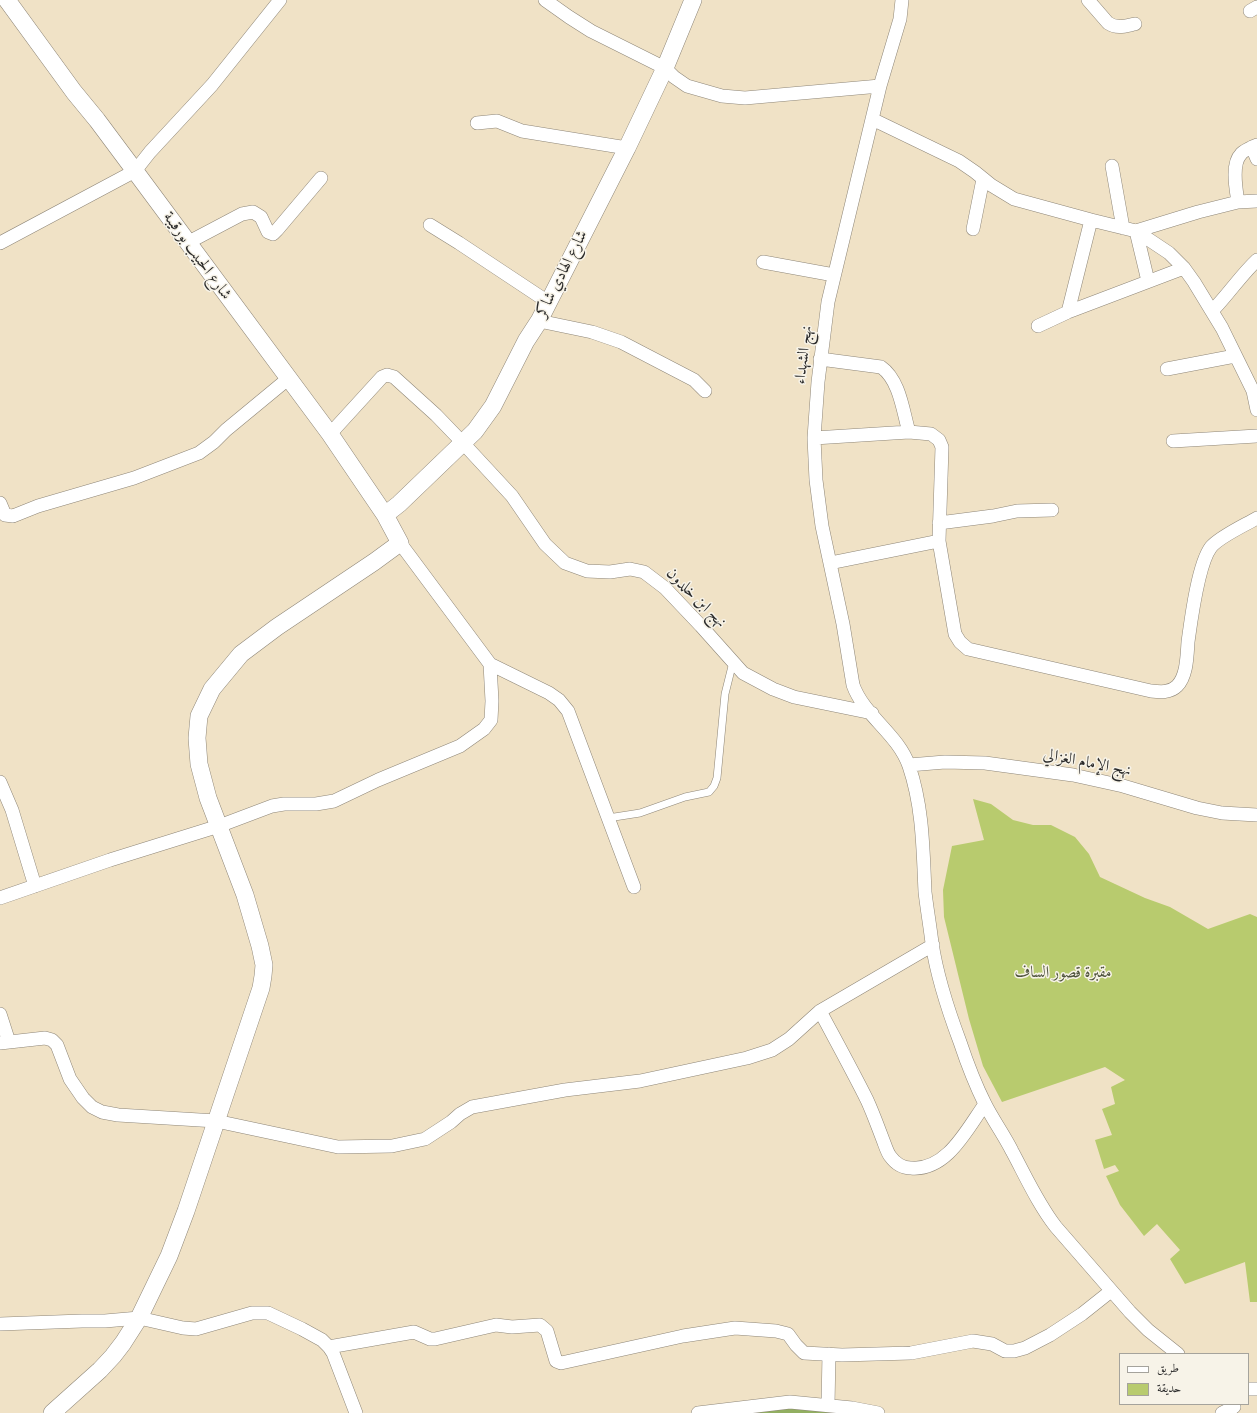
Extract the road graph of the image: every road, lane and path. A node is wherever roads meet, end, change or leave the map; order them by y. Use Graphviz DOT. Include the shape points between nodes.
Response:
graph roads {
  1 [pos="7,0"];
  2 [pos="280,0"];
  3 [pos="545,0"];
  4 [pos="693,0"];
  5 [pos="902,0"];
  6 [pos="1088,0"];
  7 [pos="1135,24"];
  8 [pos="665,68"];
  9 [pos="880,86"];
  10 [pos="872,119"];
  11 [pos="477,123"];
  12 [pos="627,148"];
  13 [pos="1255,150"];
  14 [pos="1112,166"];
  15 [pos="135,171"];
  16 [pos="322,178"];
  17 [pos="983,179"];
  18 [pos="1257,200"];
  19 [pos="1238,202"];
  20 [pos="1090,220"];
  21 [pos="430,225"];
  22 [pos="1122,228"];
  23 [pos="973,229"];
  24 [pos="1136,231"];
  25 [pos="0,242"];
  26 [pos="188,243"];
  27 [pos="1257,260"];
  28 [pos="763,262"];
  29 [pos="1184,268"];
  30 [pos="834,275"];
  31 [pos="1148,281"];
  32 [pos="548,302"];
  33 [pos="1212,310"];
  34 [pos="1068,312"];
  35 [pos="539,321"];
  36 [pos="1038,326"];
  37 [pos="1235,356"];
  38 [pos="820,359"];
  39 [pos="1167,369"];
  40 [pos="289,378"];
  41 [pos="705,391"];
  42 [pos="1257,410"];
  43 [pos="909,432"];
  44 [pos="330,434"];
  45 [pos="1257,436"];
  46 [pos="814,438"];
  47 [pos="1173,441"];
  48 [pos="464,443"];
  49 [pos="0,503"];
  50 [pos="1052,510"];
  51 [pos="385,515"];
  52 [pos="1257,518"];
  53 [pos="939,523"];
  54 [pos="939,541"];
  55 [pos="400,543"];
  56 [pos="830,563"];
  57 [pos="734,662"];
  58 [pos="490,664"];
  59 [pos="872,713"];
  60 [pos="909,765"];
  61 [pos="0,782"];
  62 [pos="1257,815"];
  63 [pos="608,818"];
  64 [pos="219,826"];
  65 [pos="35,886"];
  66 [pos="634,887"];
  67 [pos="0,898"];
  68 [pos="933,945"];
  69 [pos="820,1011"];
  70 [pos="0,1014"];
  71 [pos="5,1042"];
  72 [pos="985,1104"];
  73 [pos="216,1121"];
  74 [pos="1111,1290"];
  75 [pos="139,1318"];
  76 [pos="0,1324"];
  77 [pos="329,1347"];
  78 [pos="1177,1353"];
  79 [pos="829,1354"];
  80 [pos="828,1405"];
  81 [pos="1235,1408"];
  82 [pos="52,1413"];
  83 [pos="356,1413"];
  84 [pos="698,1413"];
  85 [pos="878,1413"];
  86 [pos="1222,1413"];
  1 -- 15 [label="street, شارع الحبيب بورقيبة"];
  2 -- 15 [label="street" via="212,84"];
  3 -- 8 [label="street" via="591,31"];
  4 -- 8 [label="street, شارع الهادي شاكر"];
  5 -- 9 [label="street, نهج الشهداء" via="900,19"];
  6 -- 7 [label="street" via="1108,24 1117,27"];
  8 -- 9 [label="street" via="687,86 722,96 744,98"];
  8 -- 12 [label="street, شارع الهادي شاكر"];
  9 -- 10 [label="street, نهج الشهداء"];
  10 -- 17 [label="street" via="959,162"];
  10 -- 30 [label="street, نهج الشهداء"];
  11 -- 12 [label="street" via="497,121 522,131"];
  12 -- 32 [label="street, شارع الهادي شاكر"];
  13 -- 19 [label="street" via="1241,154 1236,163"];
  14 -- 22 [label="street"];
  15 -- 25 [label="street"];
  15 -- 26 [label="street, شارع الحبيب بورقيبة"];
  16 -- 26 [label="street" via="272,234 268,232 261,217 253,212 242,214"];
  17 -- 20 [label="street" via="1014,199"];
  17 -- 23 [label="street"];
  18 -- 19 [label="street"];
  19 -- 24 [label="street"];
  20 -- 22 [label="street"];
  20 -- 34 [label="street"];
  21 -- 32 [label="street"];
  22 -- 24 [label="street"];
  24 -- 29 [label="street" via="1169,253"];
  24 -- 31 [label="street"];
  26 -- 40 [label="street, شارع الحبيب بورقيبة"];
  27 -- 33 [label="street"];
  28 -- 30 [label="street"];
  29 -- 31 [label="street"];
  29 -- 33 [label="street"];
  30 -- 38 [label="street, نهج الشهداء"];
  31 -- 34 [label="street"];
  32 -- 35 [label="street, شارع الهادي شاكر"];
  33 -- 37 [label="street"];
  34 -- 36 [label="street"];
  35 -- 41 [label="street" via="592,332 621,342 694,380"];
  35 -- 48 [label="street, شارع الهادي شاكر" via="493,406"];
  37 -- 39 [label="street"];
  37 -- 42 [label="street" via="1253,391"];
  38 -- 43 [label="street" via="881,368 886,371 896,388"];
  38 -- 46 [label="street, نهج الشهداء"];
  40 -- 44 [label="street, شارع الحبيب بورقيبة"];
  40 -- 49 [label="street" via="199,453 134,478 38,506 13,516 5,515"];
  43 -- 46 [label="street"];
  43 -- 53 [label="street" via="931,434 939,440 942,447"];
  44 -- 48 [label="street, نهج ابن خلدون" via="382,377 391,375"];
  44 -- 51 [label="street, شارع الحبيب بورقيبة"];
  45 -- 47 [label="street"];
  46 -- 56 [label="street, نهج الشهداء" via="816,480"];
  48 -- 51 [label="street, شارع الهادي شاكر"];
  48 -- 57 [label="street, نهج ابن خلدون" via="512,496 545,544 565,563 587,571 644,572 665,588"];
  50 -- 53 [label="street" via="1017,511"];
  51 -- 55 [label="street, شارع الحبيب بورقيبة"];
  52 -- 54 [label="street" via="1210,548 1198,585 1182,678 1177,686 1169,691 1159,692 968,649 955,634"];
  53 -- 54 [label="street"];
  54 -- 56 [label="street"];
  55 -- 58 [label="street"];
  55 -- 64 [label="street" via="249,647 229,666 212,689 199,716 197,744 202,777"];
  56 -- 59 [label="street, نهج الشهداء" via="853,685"];
  57 -- 59 [label="street, نهج ابن خلدون" via="743,672 772,689 794,697"];
  57 -- 63 [label="lane" via="725,694 718,778 714,786 709,792 640,813"];
  58 -- 63 [label="street" via="549,693 568,711"];
  58 -- 64 [label="street" via="490,720 484,730 460,746 334,801 272,806"];
  59 -- 60 [label="street, نهج الشهداء" via="895,741"];
  60 -- 62 [label="street, نهج الإمام الغزالي" via="945,762 984,763 1073,775 1123,786 1203,809"];
  60 -- 68 [label="street, نهج الشهداء" via="922,832 926,894"];
  61 -- 65 [label="street" via="14,816"];
  63 -- 66 [label="street"];
  64 -- 65 [label="street"];
  64 -- 73 [label="street" via="245,895 264,964 258,998"];
  65 -- 67 [label="street"];
  68 -- 69 [label="street"];
  68 -- 72 [label="street, نهج الشهداء" via="948,1011 972,1077"];
  69 -- 72 [label="street" via="867,1101 890,1156 896,1163 906,1168 917,1169 939,1160 960,1141"];
  69 -- 73 [label="street" via="772,1050 747,1058 640,1080 565,1090 472,1107 425,1139 392,1146 338,1147"];
  70 -- 71 [label="street"];
  71 -- 73 [label="street" via="45,1038 52,1040 57,1045 70,1079 92,1107 102,1112"];
  72 -- 74 [label="street, نهج الشهداء" via="1046,1214"];
  73 -- 75 [label="street" via="169,1256"];
  74 -- 78 [label="street, نهج الشهداء" via="1148,1330"];
  74 -- 79 [label="street" via="1082,1314 1050,1335 1014,1351 1004,1351 992,1344 973,1341 911,1353"];
  75 -- 76 [label="street"];
  75 -- 77 [label="street" via="183,1328 196,1328 252,1313 268,1314 302,1329"];
  75 -- 82 [label="street" via="113,1356"];
  77 -- 79 [label="street" via="414,1332 435,1339 496,1325 540,1325 547,1331 556,1361 561,1363 683,1336 735,1328 788,1334 804,1353"];
  77 -- 83 [label="street"];
  79 -- 80 [label="street"];
  80 -- 84 [label="street" via="790,1402"];
  80 -- 85 [label="street"];
  81 -- 86 [label="street"];
}
